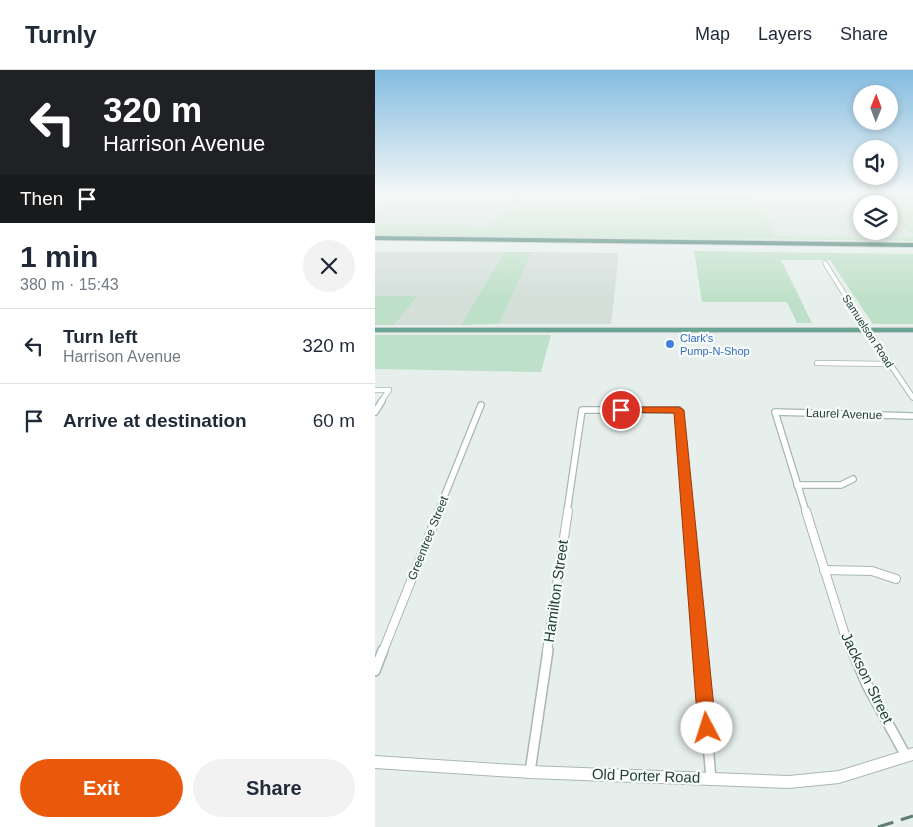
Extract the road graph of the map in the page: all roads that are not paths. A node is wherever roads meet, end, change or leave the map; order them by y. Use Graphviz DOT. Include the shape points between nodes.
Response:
graph roads {
  1 [pos="375,238"];
  2 [pos="375,242"];
  3 [pos="913,245"];
  4 [pos="913,249"];
  5 [pos="825,263"];
  6 [pos="375,330"];
  7 [pos="913,330"];
  8 [pos="869,331"];
  9 [pos="817,363"];
  10 [pos="889,364"];
  11 [pos="375,390"];
  12 [pos="913,398"];
  13 [pos="481,405"];
  14 [pos="375,412"];
  15 [pos="775,412"];
  16 [pos="913,416"];
  17 [pos="853,479"];
  18 [pos="797,485"];
  19 [pos="824,570"];
  20 [pos="896,579"];
  21 [pos="375,671"];
  22 [pos="909,755"];
  23 [pos="375,762"];
  24 [pos="530,772"];
  25 [pos="711,779"];
  1 -- 3 [label="highway"];
  2 -- 4 [label="highway"];
  5 -- 8 [label="street, Samuelson Road"];
  6 -- 8 [label="main road"];
  7 -- 8 [label="main road"];
  8 -- 10 [label="street, Samuelson Road"];
  9 -- 10 [label="street"];
  10 -- 12 [label="street, Samuelson Road"];
  11 -- 14 [label="street" via="389,390"];
  13 -- 21 [label="street, Greentree Street"];
  15 -- 16 [label="street, Laurel Avenue"];
  15 -- 18 [label="street, Jackson Street"];
  17 -- 18 [label="street" via="841,485"];
  18 -- 19 [label="street, Jackson Street"];
  19 -- 20 [label="street" via="872,571"];
  19 -- 22 [label="street, Jackson Street" via="855,660"];
  22 -- 25 [label="street, Old Porter Road" via="839,776 789,782"];
  23 -- 24 [label="street, Old Porter Road"];
  24 -- 25 [label="street, Old Porter Road"];
  24 -- 25 [label="street, Hamilton Street" via="582,410 679,410"];
}
